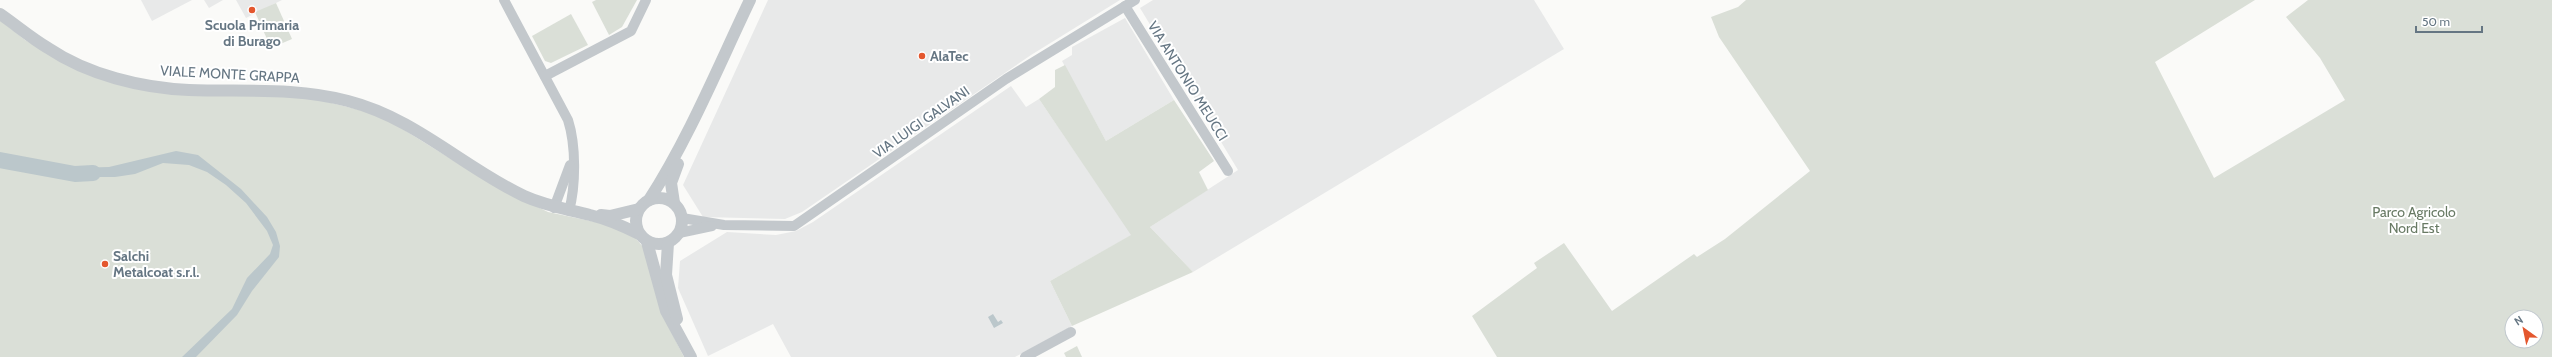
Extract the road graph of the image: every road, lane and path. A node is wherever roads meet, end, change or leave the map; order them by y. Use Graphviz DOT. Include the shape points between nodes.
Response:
graph roads {
  1 [pos="504,0"];
  2 [pos="646,0"];
  3 [pos="750,0"];
  4 [pos="1135,0"];
  5 [pos="1125,6"];
  6 [pos="0,14"];
  7 [pos="545,76"];
  8 [pos="697,112"];
  9 [pos="572,157"];
  10 [pos="1228,172"];
  11 [pos="649,200"];
  12 [pos="674,203"];
  13 [pos="554,208"];
  14 [pos="639,209"];
  15 [pos="569,211"];
  16 [pos="590,215"];
  17 [pos="682,218"];
  18 [pos="724,225"];
  19 [pos="679,233"];
  20 [pos="643,238"];
  21 [pos="668,243"];
  22 [pos="1071,332"];
  23 [pos="692,357"];
  24 [pos="1025,357"];
  1 -- 7 [label="street"];
  2 -- 7 [label="street" via="631,31"];
  3 -- 8 [label="street"];
  4 -- 5 [label="street, VIA LUIGI GALVANI"];
  5 -- 10 [label="street, VIA ANTONIO MEUCCI"];
  5 -- 18 [label="street, VIA LUIGI GALVANI" via="1006,79 803,221 788,227"];
  6 -- 13 [label="street, VIALE MONTE GRAPPA" via="49,49 96,71 132,82 188,90 274,89 350,101 424,133 518,193"];
  7 -- 9 [label="street" via="568,120 572,132"];
  8 -- 11 [label="street"];
  8 -- 12 [label="street" via="671,183"];
  9 -- 13 [label="street"];
  9 -- 15 [label="street" via="573,187"];
  11 -- 12 [label="street" via="662,198"];
  11 -- 14 [label="street"];
  12 -- 17 [label="street"];
  13 -- 15 [label="street, VIALE MONTE GRAPPA"];
  14 -- 16 [label="street, VIALE MONTE GRAPPA" via="610,216"];
  14 -- 20 [label="street" via="635,221"];
  15 -- 16 [label="street, VIALE MONTE GRAPPA"];
  16 -- 20 [label="street, VIALE MONTE GRAPPA"];
  17 -- 18 [label="street, VIA LUIGI GALVANI"];
  17 -- 19 [label="street"];
  18 -- 19 [label="street, VIA LUIGI GALVANI"];
  19 -- 21 [label="street"];
  20 -- 21 [label="street" via="658,245"];
  20 -- 23 [label="street" via="666,311"];
  21 -- 23 [label="street" via="666,268 669,294"];
  22 -- 24 [label="street"];
}
